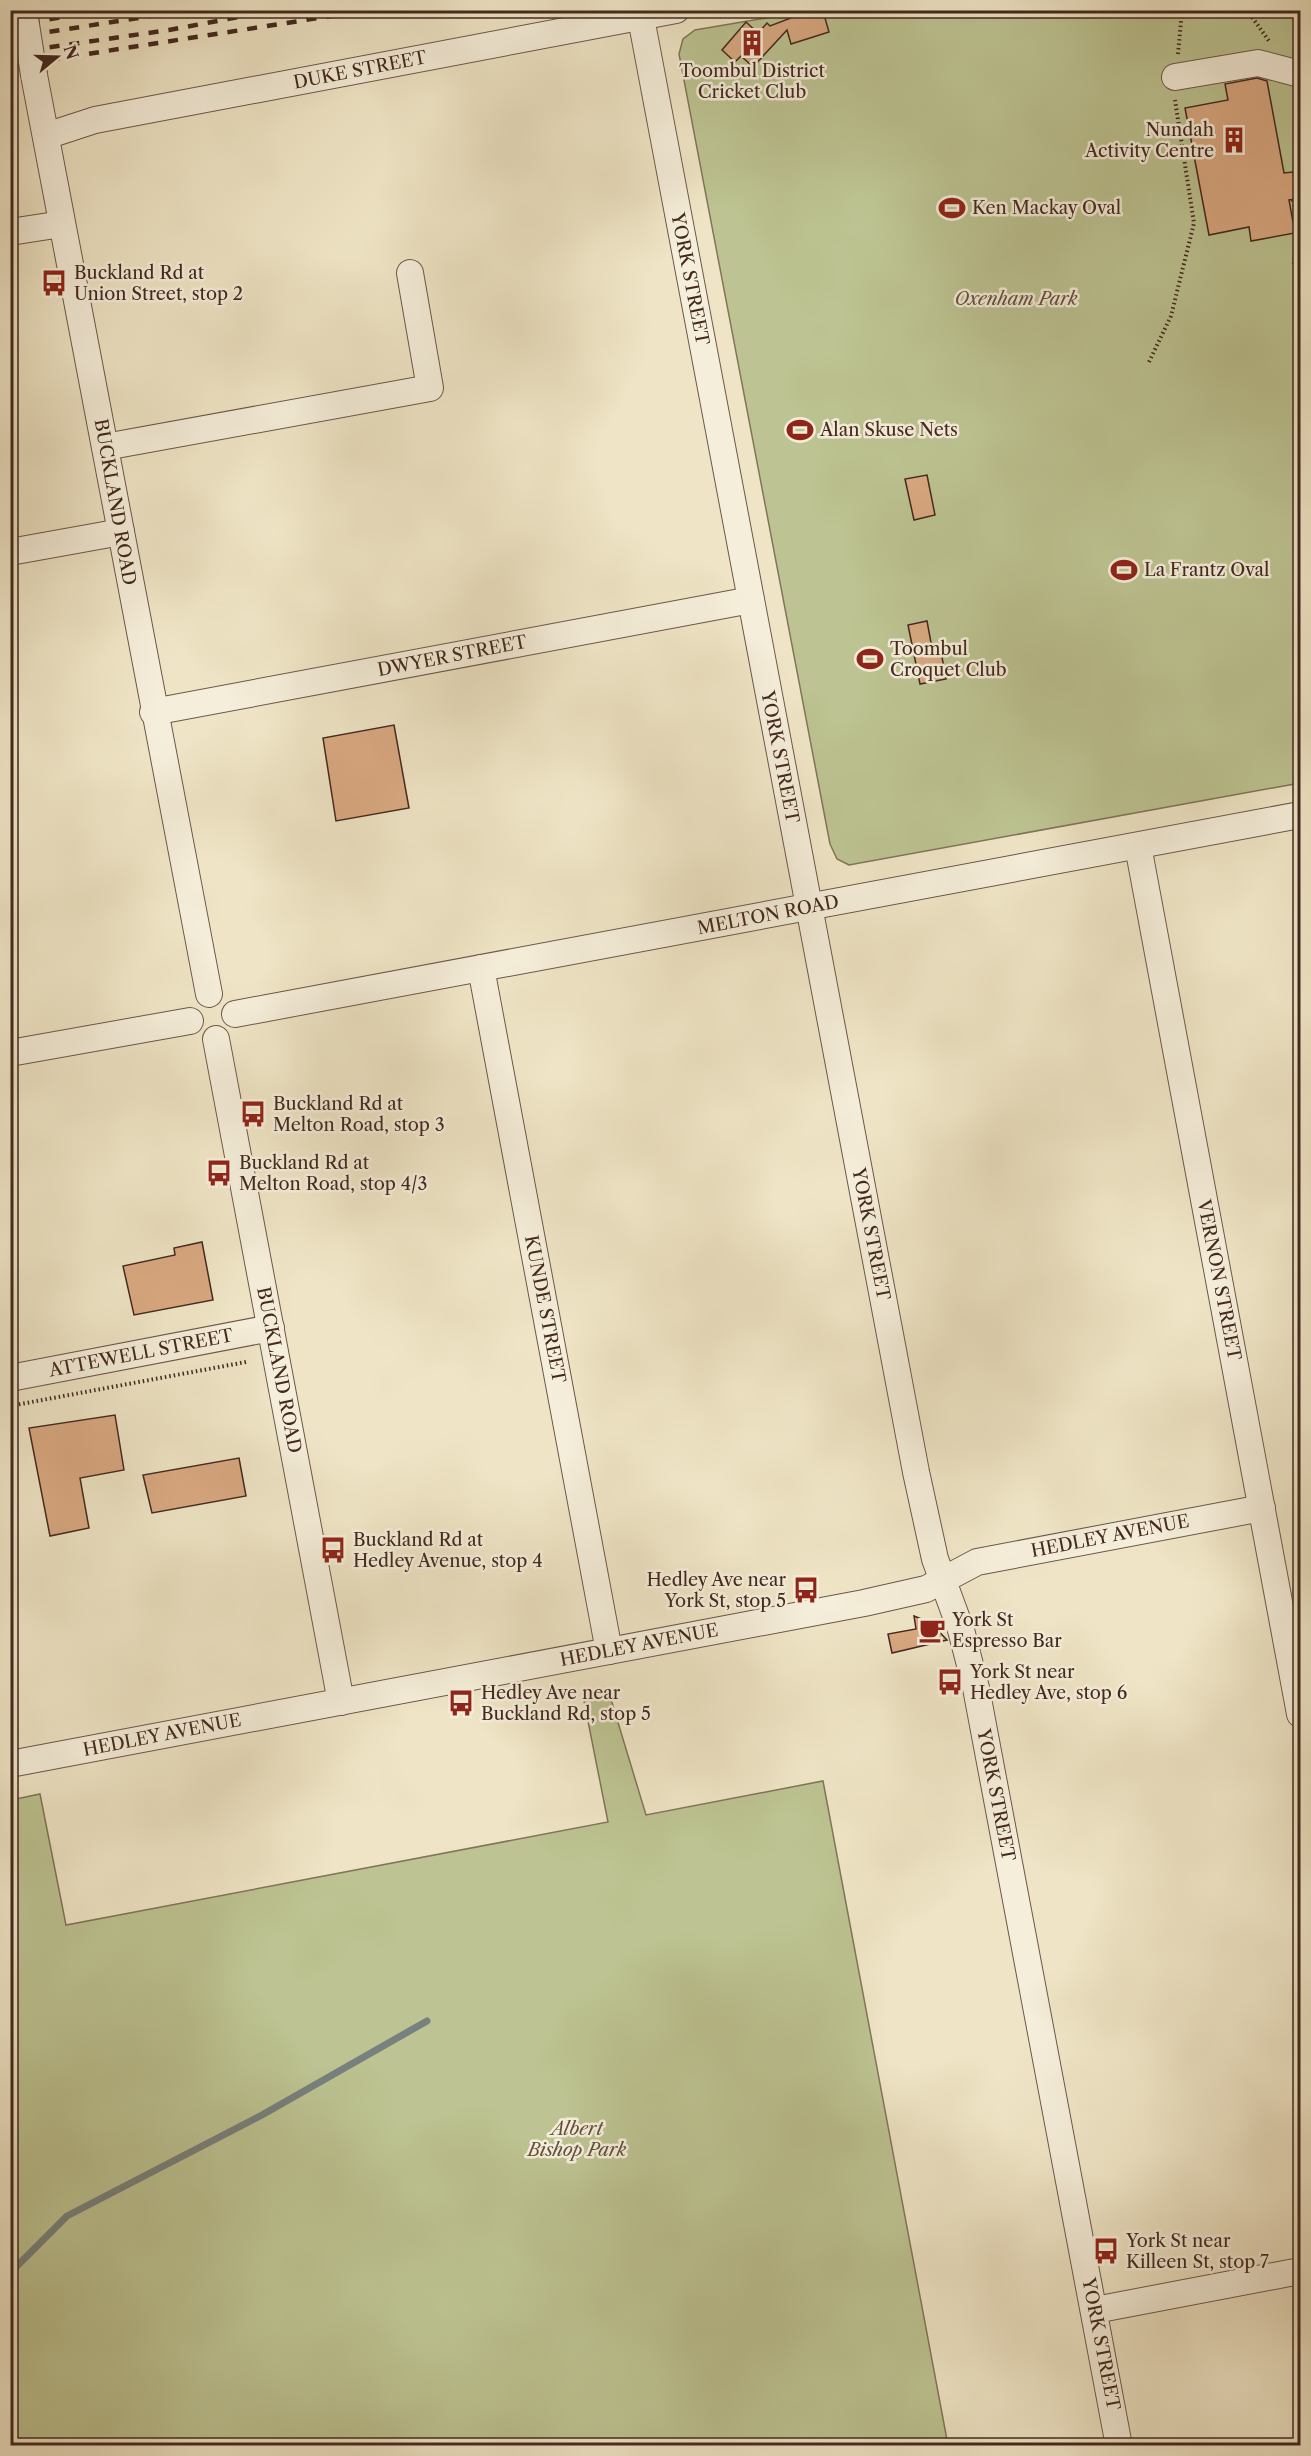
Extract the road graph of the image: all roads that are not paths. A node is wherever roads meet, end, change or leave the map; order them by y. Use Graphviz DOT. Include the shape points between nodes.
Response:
graph roads {
  1 [pos="676,10"];
  2 [pos="23,11"];
  3 [pos="641,18"];
  4 [pos="1300,74"];
  5 [pos="1174,77"];
  6 [pos="46,136"];
  7 [pos="62,224"];
  8 [pos="10,232"];
  9 [pos="410,273"];
  10 [pos="105,447"];
  11 [pos="121,532"];
  12 [pos="10,552"];
  13 [pos="751,600"];
  14 [pos="153,712"];
  15 [pos="1300,815"];
  16 [pos="1138,846"];
  17 [pos="808,907"];
  18 [pos="481,968"];
  19 [pos="209,994"];
  20 [pos="235,1014"];
  21 [pos="190,1021"];
  22 [pos="216,1039"];
  23 [pos="10,1053"];
  24 [pos="271,1328"];
  25 [pos="10,1378"];
  26 [pos="1262,1508"];
  27 [pos="943,1581"];
  28 [pos="609,1651"];
  29 [pos="341,1702"];
  30 [pos="1300,1714"];
  31 [pos="10,1764"];
  32 [pos="1300,2271"];
  33 [pos="1095,2310"];
  34 [pos="1119,2445"];
  1 -- 3 [label="street, DUKE STREET"];
  2 -- 6 [label="street, BUCKLAND ROAD, bridge"];
  3 -- 6 [label="street, DUKE STREET" via="95,120"];
  3 -- 13 [label="street, YORK STREET"];
  4 -- 5 [label="street" via="1258,63"];
  6 -- 7 [label="street, BUCKLAND ROAD"];
  7 -- 8 [label="street"];
  7 -- 10 [label="street, BUCKLAND ROAD"];
  9 -- 10 [label="street" via="430,388"];
  10 -- 11 [label="street, BUCKLAND ROAD"];
  11 -- 12 [label="street"];
  11 -- 14 [label="street, BUCKLAND ROAD"];
  13 -- 14 [label="street, DWYER STREET"];
  13 -- 17 [label="street, YORK STREET"];
  14 -- 19 [label="street, BUCKLAND ROAD"];
  15 -- 16 [label="street, MELTON ROAD"];
  16 -- 17 [label="street, MELTON ROAD"];
  16 -- 26 [label="street, VERNON STREET"];
  17 -- 18 [label="street, MELTON ROAD"];
  17 -- 27 [label="street, YORK STREET" via="927,1527"];
  18 -- 20 [label="street, MELTON ROAD"];
  18 -- 28 [label="street, KUNDE STREET"];
  19 -- 20 [label="street" via="229,1001"];
  19 -- 21 [label="street" via="196,1001"];
  20 -- 22 [label="street" via="232,1028"];
  21 -- 22 [label="street" via="197,1033"];
  21 -- 23 [label="street"];
  22 -- 24 [label="street, BUCKLAND ROAD"];
  24 -- 25 [label="street, ATTEWELL STREET"];
  24 -- 29 [label="street, BUCKLAND ROAD"];
  26 -- 27 [label="street, HEDLEY AVENUE" via="977,1562"];
  26 -- 30 [label="street, VERNON STREET"];
  27 -- 28 [label="street, HEDLEY AVENUE" via="864,1603"];
  27 -- 33 [label="street, YORK STREET" via="976,1688"];
  28 -- 29 [label="street, HEDLEY AVENUE"];
  29 -- 31 [label="street, HEDLEY AVENUE"];
  32 -- 33 [label="street"];
  33 -- 34 [label="street, YORK STREET"];
}
